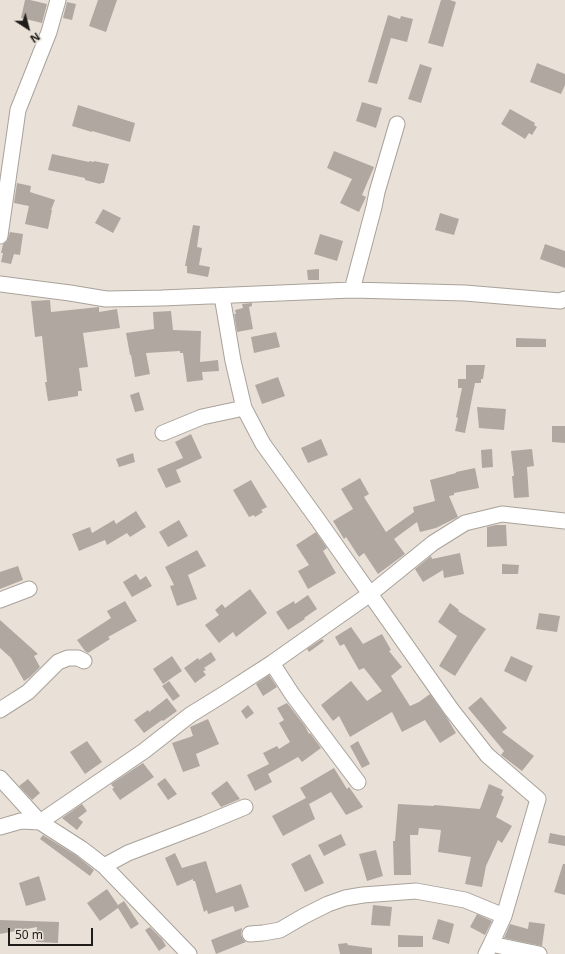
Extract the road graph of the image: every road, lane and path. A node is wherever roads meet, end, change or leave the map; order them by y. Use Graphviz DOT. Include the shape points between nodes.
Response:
graph roads {
  1 [pos="58,0"];
  2 [pos="397,124"];
  3 [pos="0,236"];
  4 [pos="0,284"];
  5 [pos="352,290"];
  6 [pos="222,296"];
  7 [pos="565,299"];
  8 [pos="244,408"];
  9 [pos="163,433"];
  10 [pos="565,521"];
  11 [pos="29,589"];
  12 [pos="370,594"];
  13 [pos="0,600"];
  14 [pos="84,661"];
  15 [pos="272,663"];
  16 [pos="0,710"];
  17 [pos="0,778"];
  18 [pos="358,782"];
  19 [pos="244,807"];
  20 [pos="40,822"];
  21 [pos="0,827"];
  22 [pos="104,866"];
  23 [pos="504,916"];
  24 [pos="250,934"];
  25 [pos="489,949"];
  26 [pos="189,954"];
  27 [pos="538,954"];
  1 -- 3 [label="street" via="49,32 18,110"];
  2 -- 5 [label="street"];
  4 -- 6 [label="street" via="106,299"];
  5 -- 6 [label="street"];
  5 -- 7 [label="street" via="560,301"];
  6 -- 8 [label="street"];
  8 -- 9 [label="street" via="202,416"];
  8 -- 12 [label="street" via="263,444"];
  10 -- 12 [label="street" via="502,514 465,524 433,543"];
  11 -- 13 [label="street"];
  12 -- 15 [label="street"];
  12 -- 23 [label="street" via="451,709 487,755 538,799"];
  14 -- 16 [label="street" via="68,658 58,662 28,692"];
  15 -- 18 [label="street"];
  15 -- 20 [label="street" via="190,715 144,751"];
  17 -- 20 [label="street"];
  19 -- 22 [label="street" via="128,853"];
  20 -- 21 [label="street" via="21,821"];
  20 -- 22 [label="street"];
  22 -- 26 [label="street"];
  23 -- 24 [label="street" via="465,900 416,891 344,898 280,930"];
  23 -- 25 [label="street"];
  25 -- 27 [label="street"];
}
